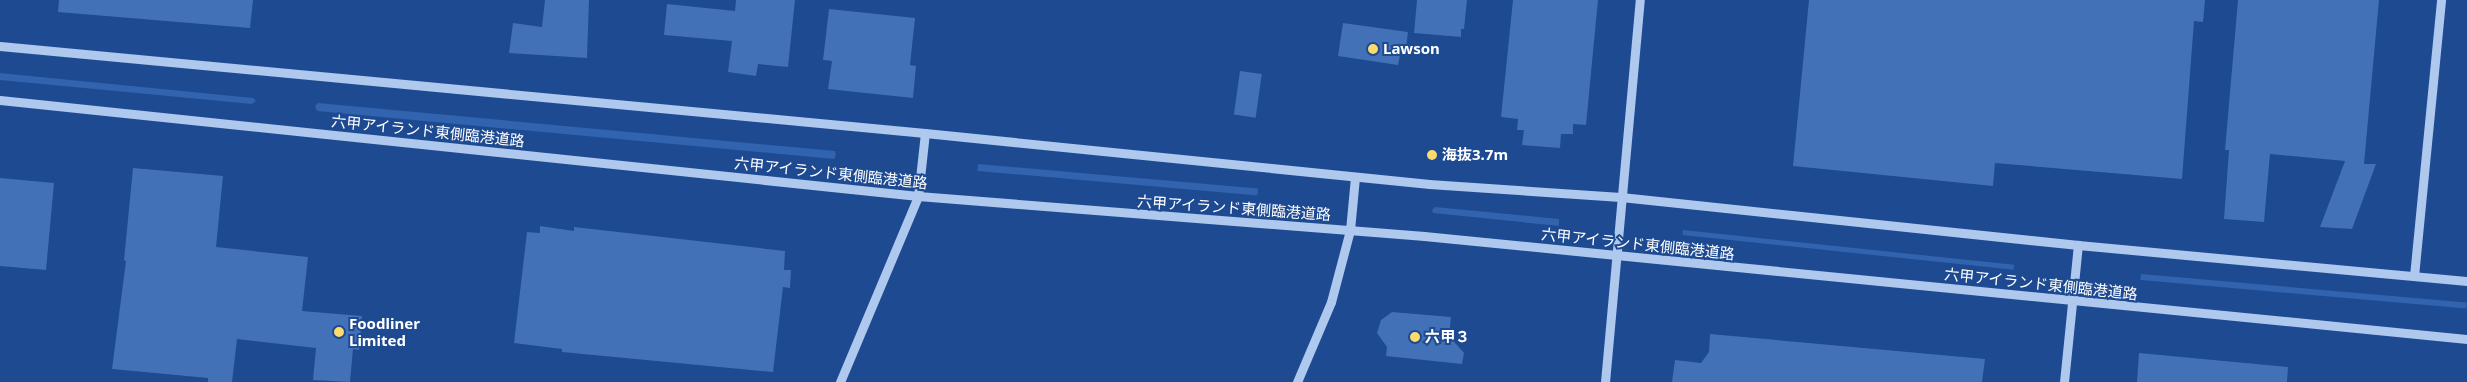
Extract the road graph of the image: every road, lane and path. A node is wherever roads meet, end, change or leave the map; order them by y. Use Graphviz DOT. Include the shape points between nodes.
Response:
graph roads {
  1 [pos="1640,0"];
  2 [pos="2441,0"];
  3 [pos="0,46"];
  4 [pos="0,100"];
  5 [pos="925,133"];
  6 [pos="1355,177"];
  7 [pos="918,196"];
  8 [pos="1621,197"];
  9 [pos="1350,230"];
  10 [pos="2078,245"];
  11 [pos="1616,257"];
  12 [pos="2414,276"];
  13 [pos="2467,281"];
  14 [pos="2072,300"];
  15 [pos="2467,339"];
  16 [pos="840,382"];
  17 [pos="1297,382"];
  18 [pos="1605,382"];
  19 [pos="2064,382"];
  1 -- 8 [label="street"];
  2 -- 12 [label="street"];
  3 -- 5 [label="street"];
  4 -- 7 [label="street, 六甲アイランド東側臨港道路"];
  5 -- 6 [label="street"];
  5 -- 7 [label="street"];
  6 -- 8 [label="street"];
  6 -- 9 [label="street"];
  7 -- 9 [label="street, 六甲アイランド東側臨港道路"];
  7 -- 16 [label="street"];
  8 -- 10 [label="street"];
  8 -- 11 [label="street"];
  9 -- 11 [label="street, 六甲アイランド東側臨港道路"];
  9 -- 17 [label="street" via="1331,302"];
  10 -- 12 [label="street"];
  10 -- 14 [label="street"];
  11 -- 14 [label="street, 六甲アイランド東側臨港道路"];
  11 -- 18 [label="street"];
  12 -- 13 [label="street"];
  14 -- 15 [label="street, 六甲アイランド東側臨港道路"];
  14 -- 19 [label="street"];
}
